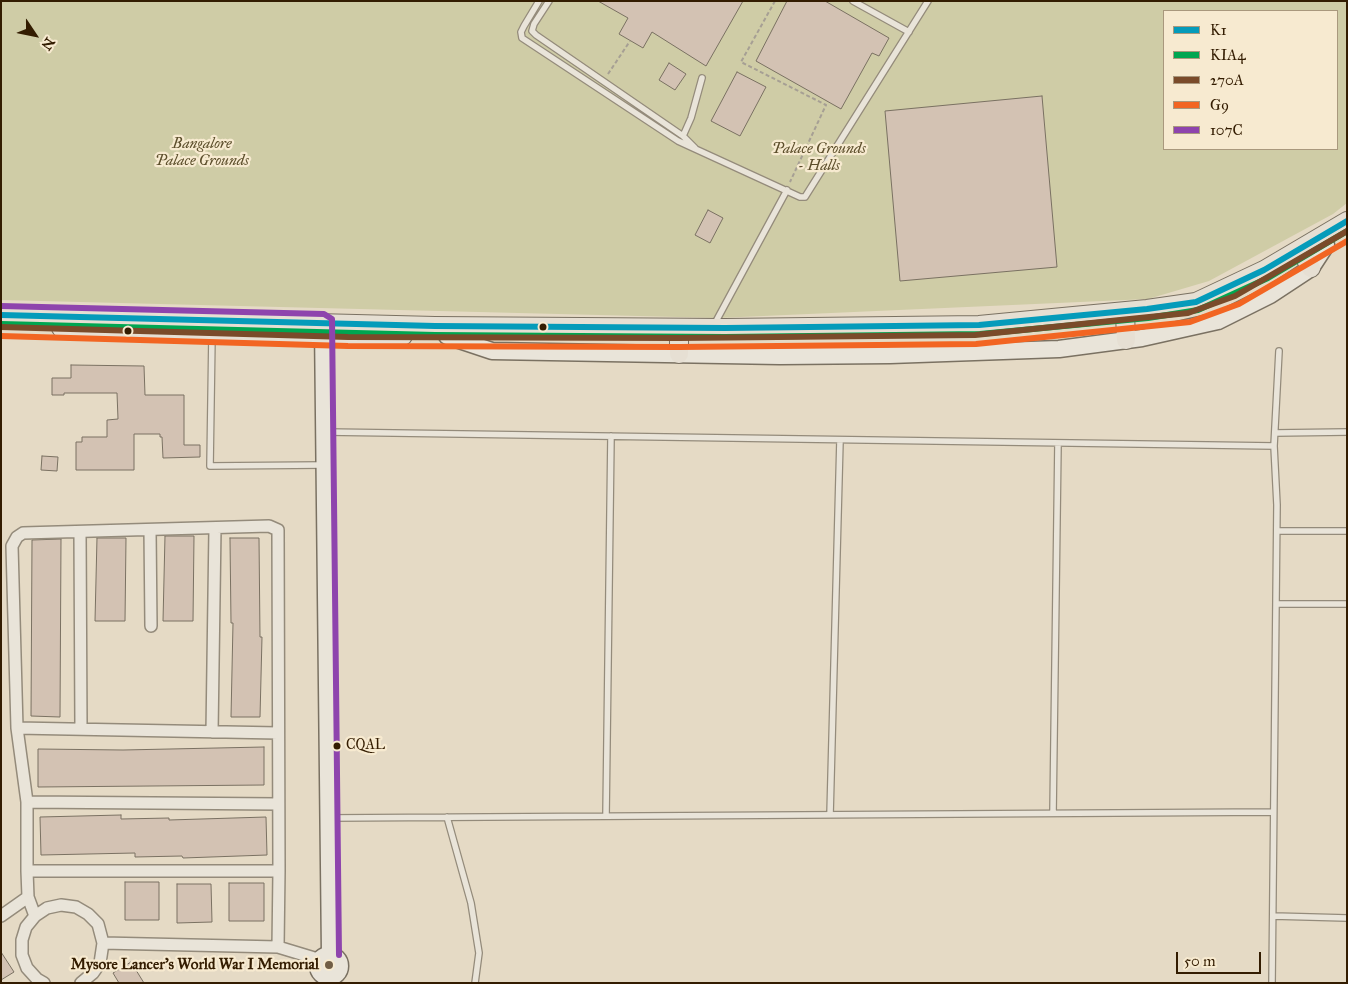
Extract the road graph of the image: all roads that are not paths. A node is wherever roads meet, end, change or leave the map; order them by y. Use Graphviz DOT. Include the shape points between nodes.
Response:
graph roads {
  1 [pos="540,1"];
  2 [pos="549,1"];
  3 [pos="853,1"];
  4 [pos="928,1"];
  5 [pos="909,32"];
  6 [pos="573,60"];
  7 [pos="568,68"];
  8 [pos="702,78"];
  9 [pos="633,101"];
  10 [pos="628,108"];
  11 [pos="683,136"];
  12 [pos="697,150"];
  13 [pos="786,190"];
  14 [pos="1347,221"];
  15 [pos="1347,231"];
  16 [pos="1305,259"];
  17 [pos="1,315"];
  18 [pos="1125,316"];
  19 [pos="1,327"];
  20 [pos="323,330"];
  21 [pos="721,332"];
  22 [pos="212,333"];
  23 [pos="679,340"];
  24 [pos="1126,340"];
  25 [pos="1279,351"];
  26 [pos="324,432"];
  27 [pos="1347,432"];
  28 [pos="1275,433"];
  29 [pos="611,436"];
  30 [pos="840,440"];
  31 [pos="1058,443"];
  32 [pos="1274,446"];
  33 [pos="324,465"];
  34 [pos="215,528"];
  35 [pos="150,530"];
  36 [pos="1276,531"];
  37 [pos="1347,531"];
  38 [pos="80,532"];
  39 [pos="1276,604"];
  40 [pos="1347,604"];
  41 [pos="151,626"];
  42 [pos="17,728"];
  43 [pos="81,729"];
  44 [pos="212,732"];
  45 [pos="278,733"];
  46 [pos="27,802"];
  47 [pos="278,804"];
  48 [pos="1273,812"];
  49 [pos="1053,813"];
  50 [pos="830,815"];
  51 [pos="606,816"];
  52 [pos="447,817"];
  53 [pos="327,818"];
  54 [pos="27,871"];
  55 [pos="279,871"];
  56 [pos="28,897"];
  57 [pos="1,916"];
  58 [pos="35,916"];
  59 [pos="1273,916"];
  60 [pos="1347,918"];
  61 [pos="103,943"];
  62 [pos="278,947"];
  63 [pos="321,967"];
  64 [pos="96,978"];
  65 [pos="336,978"];
  66 [pos="44,983"];
  67 [pos="81,983"];
  68 [pos="475,983"];
  69 [pos="1272,983"];
  1 -- 7 [label="lane" via="521,32 522,38"];
  2 -- 6 [label="lane" via="532,31"];
  3 -- 5 [label="lane"];
  4 -- 5 [label="lane"];
  5 -- 13 [label="lane" via="810,193 800,197"];
  6 -- 7 [label="lane"];
  6 -- 9 [label="lane"];
  7 -- 10 [label="lane"];
  8 -- 11 [label="lane"];
  9 -- 10 [label="lane"];
  9 -- 11 [label="lane"];
  10 -- 12 [label="lane" via="678,142"];
  11 -- 12 [label="lane"];
  12 -- 13 [label="lane"];
  13 -- 21 [label="lane"];
  14 -- 16 [label="main road"];
  15 -- 16 [label="main road"];
  16 -- 18 [label="main road" via="1196,302"];
  16 -- 24 [label="street" via="1270,295 1218,321"];
  17 -- 20 [label="main road"];
  18 -- 21 [label="main road" via="979,326"];
  18 -- 24 [label="main road"];
  19 -- 22 [label="main road"];
  20 -- 22 [label="main road"];
  20 -- 23 [label="main road"];
  20 -- 23 [label="main road" via="447,336"];
  20 -- 26 [label="street"];
  21 -- 23 [label="main road"];
  22 -- 33 [label="lane" via="210,466"];
  23 -- 24 [label="street" via="890,355 1059,349"];
  25 -- 28 [label="lane"];
  26 -- 29 [label="lane"];
  26 -- 33 [label="street"];
  27 -- 28 [label="lane"];
  28 -- 32 [label="lane"];
  29 -- 30 [label="lane"];
  29 -- 51 [label="lane"];
  30 -- 31 [label="lane"];
  30 -- 50 [label="lane"];
  31 -- 32 [label="lane"];
  31 -- 49 [label="lane"];
  32 -- 36 [label="lane"];
  33 -- 53 [label="street"];
  34 -- 35 [label="street"];
  34 -- 44 [label="street"];
  34 -- 45 [label="street" via="269,526 278,530"];
  35 -- 38 [label="street"];
  35 -- 41 [label="street"];
  36 -- 37 [label="lane"];
  36 -- 39 [label="lane"];
  38 -- 42 [label="street" via="23,533 16,537 12,546"];
  38 -- 43 [label="street"];
  39 -- 40 [label="lane"];
  39 -- 48 [label="lane"];
  42 -- 43 [label="street"];
  42 -- 46 [label="street"];
  43 -- 44 [label="street"];
  44 -- 45 [label="street"];
  45 -- 47 [label="street"];
  46 -- 47 [label="street"];
  46 -- 54 [label="street"];
  47 -- 55 [label="street"];
  48 -- 49 [label="lane"];
  48 -- 59 [label="lane"];
  49 -- 50 [label="lane"];
  50 -- 51 [label="lane"];
  51 -- 52 [label="lane"];
  52 -- 53 [label="lane"];
  52 -- 68 [label="lane" via="471,903 479,953"];
  53 -- 63 [label="street"];
  54 -- 55 [label="street"];
  54 -- 56 [label="street"];
  55 -- 62 [label="street"];
  56 -- 57 [label="street"];
  56 -- 58 [label="street"];
  58 -- 61 [label="street" via="47,908 61,905 76,907 98,924"];
  58 -- 66 [label="street" via="24,934 22,955 27,968"];
  59 -- 60 [label="lane"];
  59 -- 69 [label="lane"];
  61 -- 62 [label="street"];
  61 -- 64 [label="street"];
  62 -- 63 [label="street"];
  63 -- 65 [label="street" via="339,960"];
  64 -- 67 [label="street"];
}
